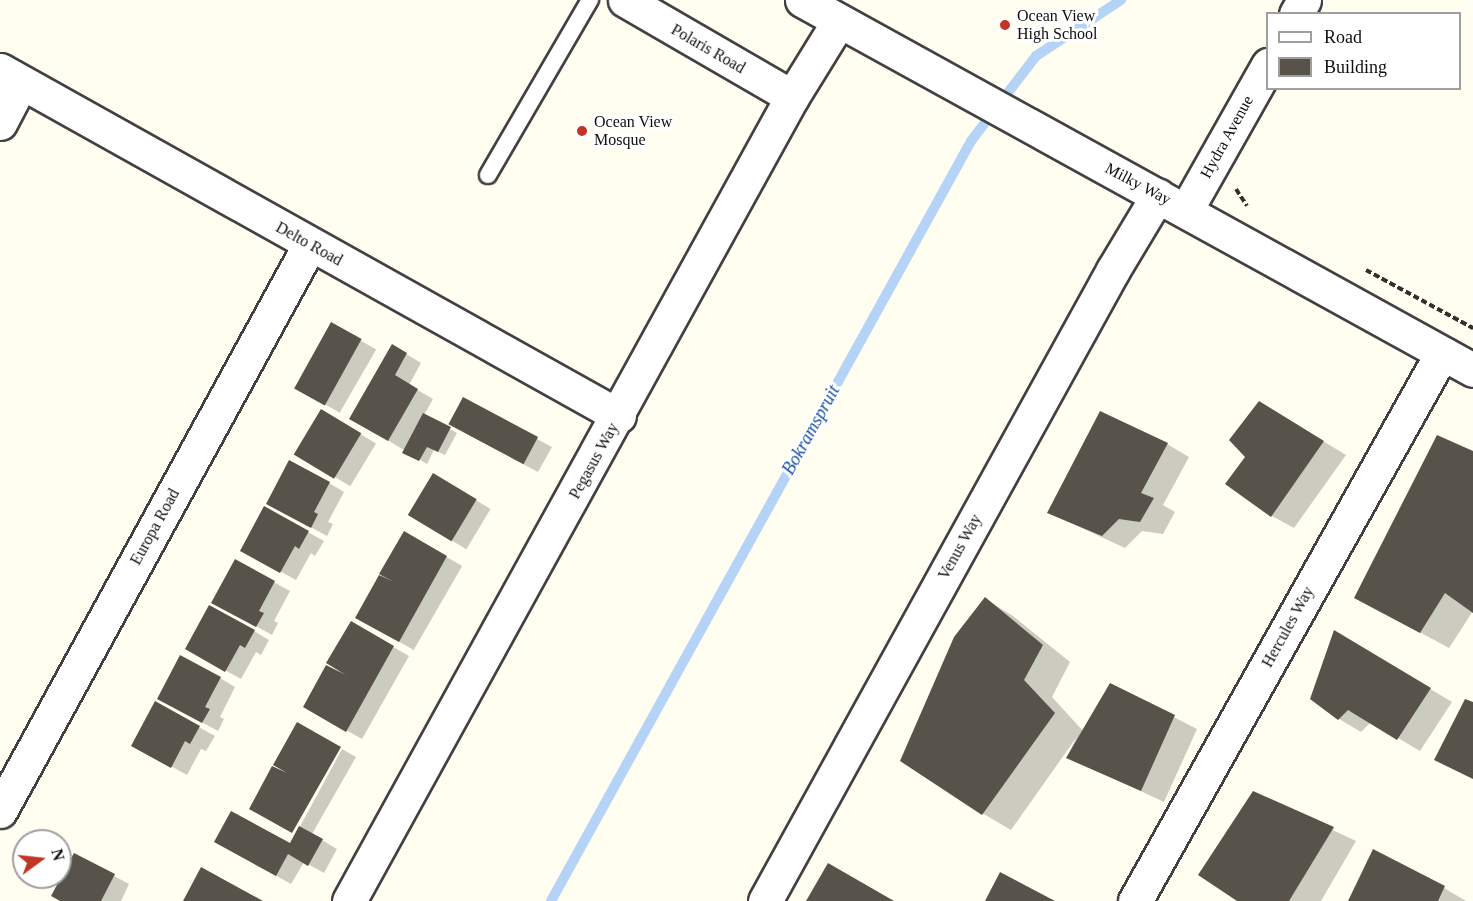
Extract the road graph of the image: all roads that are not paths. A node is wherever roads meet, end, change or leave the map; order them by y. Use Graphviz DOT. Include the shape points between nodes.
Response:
graph roads {
  1 [pos="590,0"];
  2 [pos="625,0"];
  3 [pos="802,0"];
  4 [pos="839,21"];
  5 [pos="1266,69"];
  6 [pos="10,77"];
  7 [pos="792,97"];
  8 [pos="0,123"];
  9 [pos="488,175"];
  10 [pos="1158,195"];
  11 [pos="1186,210"];
  12 [pos="310,244"];
  13 [pos="1442,353"];
  14 [pos="1473,370"];
  15 [pos="619,416"];
  16 [pos="0,811"];
  17 [pos="349,901"];
  18 [pos="765,901"];
  19 [pos="1135,901"];
  1 -- 9 [label="lane"];
  2 -- 7 [label="street, Polaris Road"];
  3 -- 4 [label="street, Milky Way"];
  4 -- 7 [label="street, Pegasus Way"];
  4 -- 10 [label="street, Milky Way" via="972,97"];
  5 -- 11 [label="street, Hydra Avenue"];
  6 -- 8 [label="street"];
  6 -- 12 [label="street, Delto Road"];
  7 -- 15 [label="street, Pegasus Way"];
  10 -- 11 [label="street, Milky Way"];
  10 -- 18 [label="street, Venus Way"];
  11 -- 13 [label="street, Milky Way"];
  12 -- 15 [label="street, Delto Road"];
  12 -- 16 [label="street, Europa Road"];
  13 -- 14 [label="street, Milky Way"];
  13 -- 19 [label="street, Hercules Way"];
  15 -- 17 [label="street, Pegasus Way"];
}
